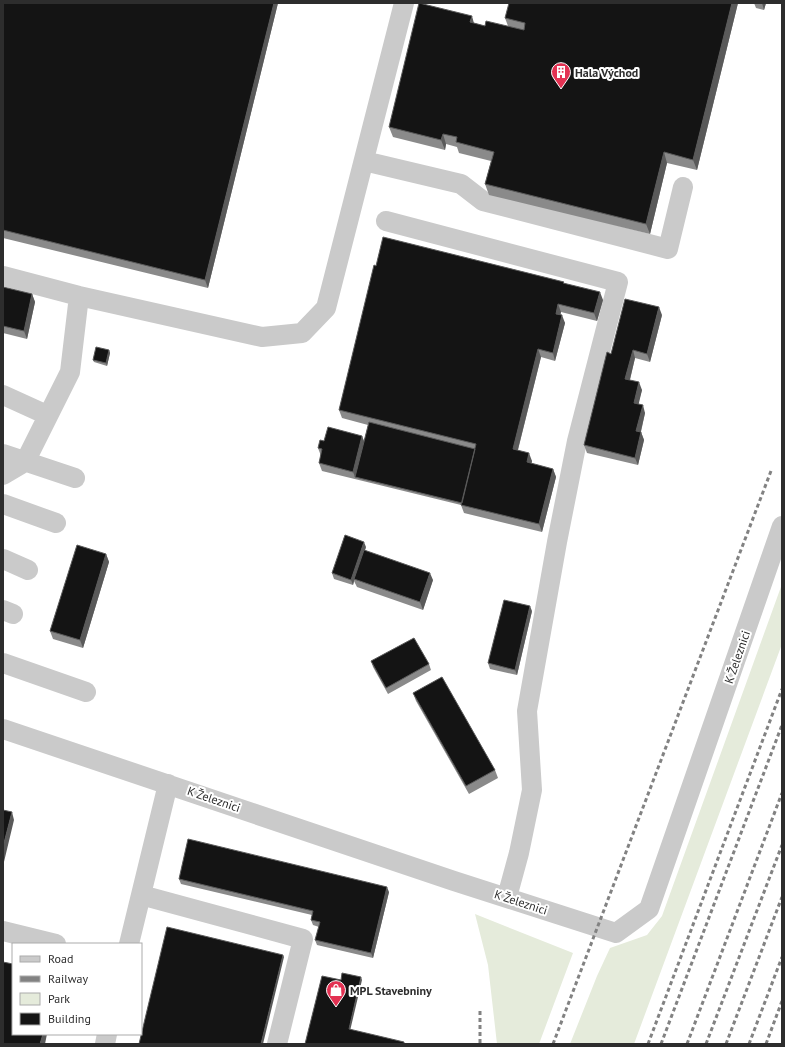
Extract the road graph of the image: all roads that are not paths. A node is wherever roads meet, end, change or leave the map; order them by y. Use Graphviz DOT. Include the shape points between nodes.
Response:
graph roads {
  1 [pos="404,3"];
  2 [pos="364,161"];
  3 [pos="683,187"];
  4 [pos="386,221"];
  5 [pos="3,276"];
  6 [pos="79,296"];
  7 [pos="3,395"];
  8 [pos="47,415"];
  9 [pos="3,454"];
  10 [pos="25,462"];
  11 [pos="3,475"];
  12 [pos="75,478"];
  13 [pos="3,504"];
  14 [pos="56,523"];
  15 [pos="782,526"];
  16 [pos="3,559"];
  17 [pos="28,570"];
  18 [pos="3,663"];
  19 [pos="86,692"];
  20 [pos="3,729"];
  21 [pos="168,784"];
  22 [pos="141,895"];
  23 [pos="507,897"];
  24 [pos="3,931"];
  25 [pos="52,943"];
  26 [pos="129,943"];
  27 [pos="277,1044"];
  1 -- 2 [label="street"];
  2 -- 3 [label="street" via="461,184 484,201 668,249"];
  2 -- 6 [label="street" via="326,308 302,333 262,337"];
  4 -- 23 [label="street" via="618,282 577,441 527,711 532,790"];
  5 -- 6 [label="street"];
  6 -- 8 [label="street" via="70,372"];
  7 -- 8 [label="street"];
  8 -- 10 [label="street"];
  9 -- 10 [label="street"];
  10 -- 11 [label="street"];
  10 -- 12 [label="street"];
  13 -- 14 [label="street"];
  15 -- 23 [label="street, K Železnici" via="649,909 616,933"];
  16 -- 17 [label="street"];
  18 -- 19 [label="street"];
  20 -- 21 [label="street, K Železnici"];
  21 -- 22 [label="street"];
  21 -- 23 [label="street, K Železnici"];
  22 -- 26 [label="street"];
  22 -- 27 [label="street" via="303,939"];
  24 -- 25 [label="street"];
}
